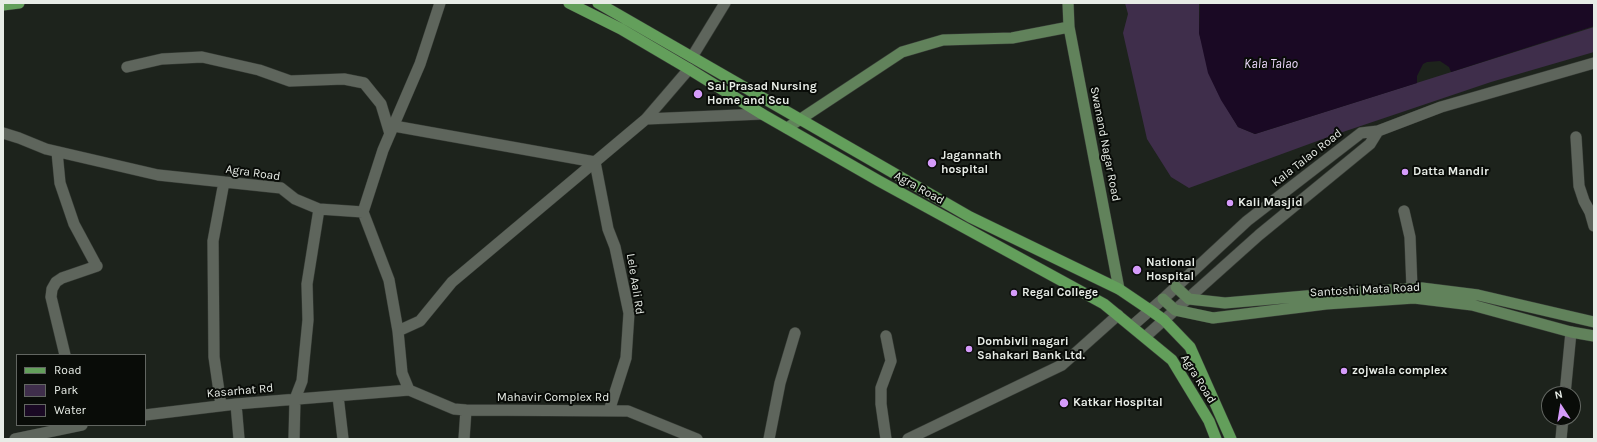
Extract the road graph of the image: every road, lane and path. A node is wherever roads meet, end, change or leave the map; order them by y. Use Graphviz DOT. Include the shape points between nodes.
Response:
graph roads {
  1 [pos="19,3"];
  2 [pos="440,3"];
  3 [pos="569,3"];
  4 [pos="598,3"];
  5 [pos="725,3"];
  6 [pos="1068,3"];
  7 [pos="3,5"];
  8 [pos="1069,27"];
  9 [pos="692,57"];
  10 [pos="1594,63"];
  11 [pos="127,67"];
  12 [pos="689,69"];
  13 [pos="762,114"];
  14 [pos="646,119"];
  15 [pos="801,120"];
  16 [pos="787,128"];
  17 [pos="392,130"];
  18 [pos="1378,131"];
  19 [pos="3,133"];
  20 [pos="1576,137"];
  21 [pos="57,152"];
  22 [pos="595,162"];
  23 [pos="224,182"];
  24 [pos="319,210"];
  25 [pos="1404,211"];
  26 [pos="363,212"];
  27 [pos="1247,221"];
  28 [pos="1594,226"];
  29 [pos="1260,235"];
  30 [pos="1176,287"];
  31 [pos="1412,288"];
  32 [pos="1119,289"];
  33 [pos="1164,299"];
  34 [pos="1189,299"];
  35 [pos="1150,310"];
  36 [pos="1175,310"];
  37 [pos="1118,315"];
  38 [pos="1164,320"];
  39 [pos="1594,322"];
  40 [pos="1132,326"];
  41 [pos="398,331"];
  42 [pos="1571,332"];
  43 [pos="795,333"];
  44 [pos="886,336"];
  45 [pos="1594,336"];
  46 [pos="1145,337"];
  47 [pos="65,354"];
  48 [pos="1566,386"];
  49 [pos="409,390"];
  50 [pos="338,396"];
  51 [pos="295,399"];
  52 [pos="236,404"];
  53 [pos="221,406"];
  54 [pos="466,410"];
  55 [pos="609,411"];
  56 [pos="146,415"];
  57 [pos="77,426"];
  58 [pos="1562,426"];
  59 [pos="14,439"];
  60 [pos="239,439"];
  61 [pos="294,439"];
  62 [pos="344,439"];
  63 [pos="464,439"];
  64 [pos="697,439"];
  65 [pos="769,439"];
  66 [pos="886,439"];
  67 [pos="908,439"];
  68 [pos="1216,439"];
  69 [pos="1231,439"];
  70 [pos="1561,439"];
  1 -- 7 [label="main road"];
  2 -- 17 [label="street" via="420,64"];
  3 -- 12 [label="main road, Agra Road" via="621,29"];
  4 -- 9 [label="main road, Agra Road"];
  5 -- 9 [label="street"];
  6 -- 8 [label="main road, Swanand Nagar Road"];
  8 -- 15 [label="main road" via="1012,38 943,40 902,52"];
  8 -- 32 [label="main road, Swanand Nagar Road"];
  9 -- 15 [label="main road, Agra Road"];
  10 -- 18 [label="street, Kala Talao Road" via="1441,107"];
  11 -- 17 [label="street" via="162,59 202,57 258,70 290,81 344,79 364,83 381,104"];
  12 -- 13 [label="main road, Agra Road"];
  12 -- 14 [label="street"];
  13 -- 14 [label="street"];
  13 -- 16 [label="main road, Agra Road"];
  14 -- 22 [label="street"];
  15 -- 16 [label="main road"];
  15 -- 32 [label="main road, Agra Road" via="970,217"];
  16 -- 37 [label="main road, Agra Road" via="1104,304"];
  17 -- 22 [label="street"];
  17 -- 26 [label="street"];
  18 -- 27 [label="street, Kala Talao Road" via="1361,133"];
  18 -- 29 [label="street" via="1370,144"];
  19 -- 21 [label="street, Agra Road"];
  20 -- 28 [label="street" via="1579,186"];
  21 -- 23 [label="street, Agra Road" via="158,175"];
  21 -- 47 [label="street" via="60,183 74,224 96,264 62,278 52,289 51,297"];
  22 -- 41 [label="street" via="452,282 420,321"];
  22 -- 55 [label="street, Lele Aali Rd" via="629,314 626,358"];
  23 -- 24 [label="street, Agra Road" via="281,188 294,199"];
  23 -- 53 [label="street" via="213,241 214,357"];
  24 -- 26 [label="street, Agra Road"];
  24 -- 51 [label="street" via="307,284 308,320 302,382"];
  25 -- 31 [label="street" via="1410,237"];
  26 -- 41 [label="street" via="389,280"];
  27 -- 29 [label="street"];
  27 -- 30 [label="street, Kala Talao Road"];
  29 -- 34 [label="street"];
  30 -- 33 [label="street, Kala Talao Road"];
  30 -- 34 [label="main road"];
  31 -- 34 [label="main road, Santoshi Mata Road" via="1225,303"];
  31 -- 39 [label="main road, Santoshi Mata Road" via="1478,295"];
  32 -- 35 [label="main road, Agra Road"];
  33 -- 35 [label="street, Kala Talao Road"];
  33 -- 36 [label="main road"];
  34 -- 36 [label="street"];
  35 -- 38 [label="main road, Agra Road"];
  35 -- 40 [label="street, Kala Talao Road"];
  36 -- 38 [label="street"];
  36 -- 42 [label="main road, Santoshi Mata Road" via="1214,318 1326,304 1414,298 1472,305"];
  37 -- 40 [label="main road, Agra Road"];
  37 -- 67 [label="street" via="1062,365"];
  38 -- 46 [label="street"];
  38 -- 69 [label="main road, Agra Road" via="1190,347"];
  40 -- 46 [label="main road, Agra Road"];
  41 -- 49 [label="street" via="402,373"];
  42 -- 45 [label="main road, Santoshi Mata Road"];
  42 -- 48 [label="street"];
  43 -- 65 [label="street" via="780,384"];
  44 -- 66 [label="street" via="891,361 880,388"];
  46 -- 68 [label="main road, Agra Road" via="1172,360 1209,421"];
  49 -- 50 [label="street, Kasarhat Rd"];
  49 -- 54 [label="street, Mahavir Complex Rd" via="454,409"];
  50 -- 51 [label="street, Kasarhat Rd"];
  50 -- 62 [label="street"];
  51 -- 52 [label="street, Kasarhat Rd"];
  51 -- 61 [label="street"];
  52 -- 53 [label="street, Kasarhat Rd"];
  52 -- 60 [label="street"];
  53 -- 56 [label="street, Kasarhat Rd"];
  54 -- 55 [label="street, Mahavir Complex Rd"];
  54 -- 63 [label="street"];
  55 -- 64 [label="street, Mahavir Complex Rd" via="628,411"];
  57 -- 59 [label="street"];
  58 -- 70 [label="street"];
}
